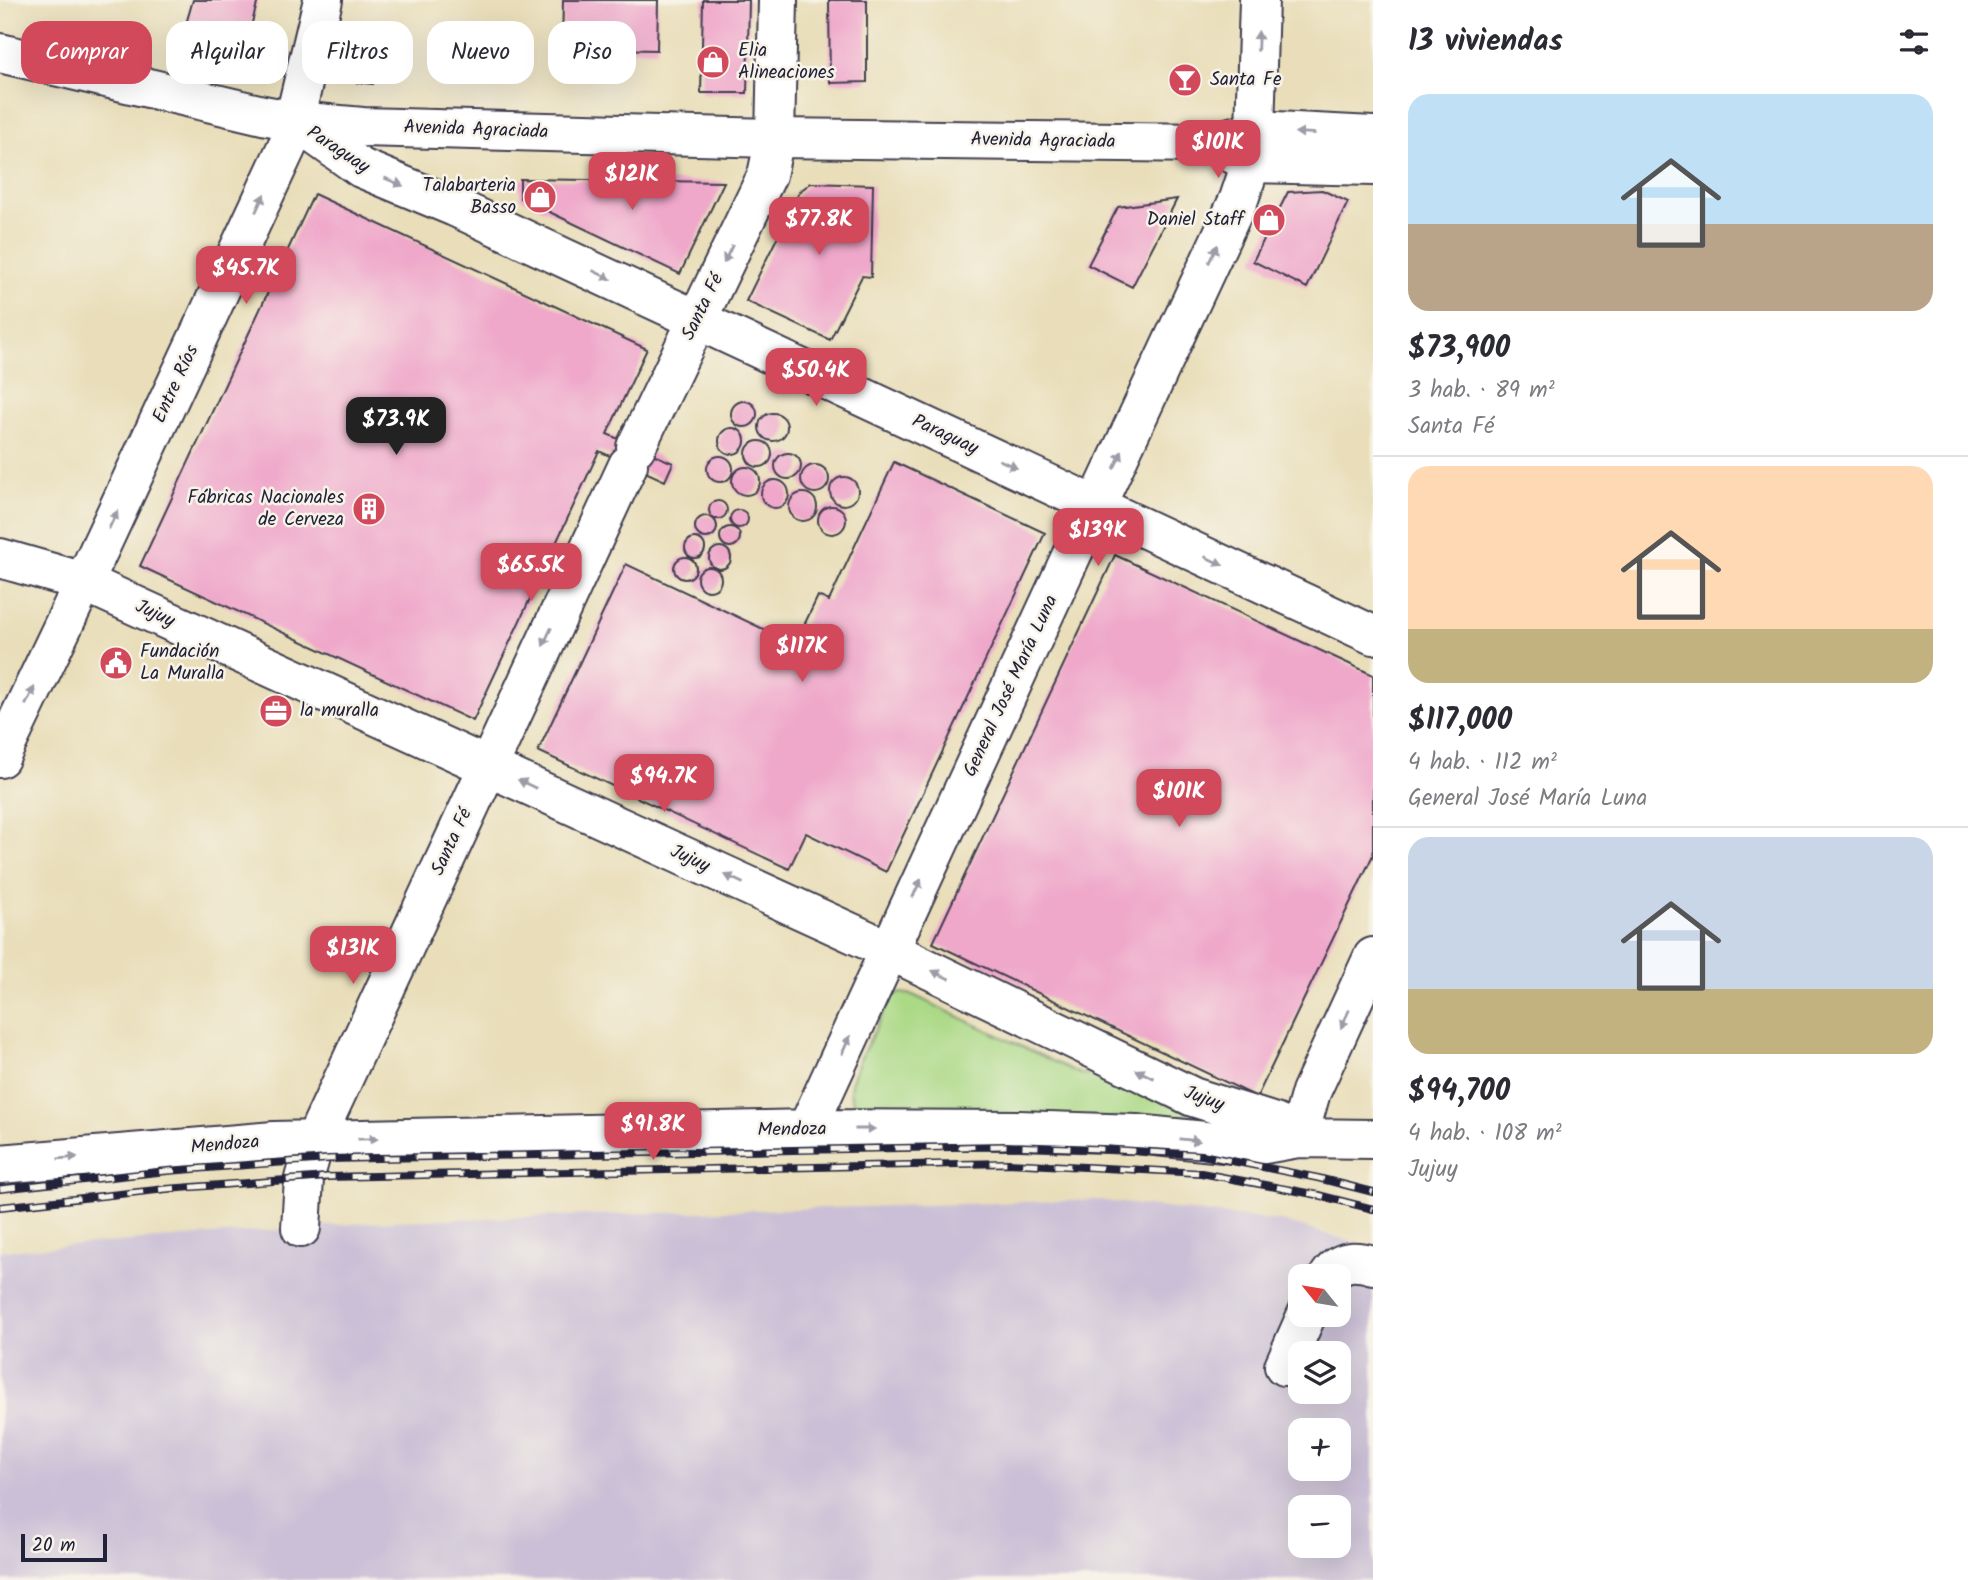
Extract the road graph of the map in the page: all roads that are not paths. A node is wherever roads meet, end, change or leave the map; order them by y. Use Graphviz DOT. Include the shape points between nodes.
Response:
graph roads {
  1 [pos="323,0"];
  2 [pos="778,0"];
  3 [pos="1259,0"];
  4 [pos="0,53"];
  5 [pos="295,121"];
  6 [pos="1373,136"];
  7 [pos="775,138"];
  8 [pos="1253,146"];
  9 [pos="1329,165"];
  10 [pos="1373,166"];
  11 [pos="1373,184"];
  12 [pos="696,319"];
  13 [pos="1096,506"];
  14 [pos="0,558"];
  15 [pos="84,582"];
  16 [pos="1373,635"];
  17 [pos="0,758"];
  18 [pos="487,766"];
  19 [pos="889,950"];
  20 [pos="1373,957"];
  21 [pos="807,1129"];
  22 [pos="1298,1138"];
  23 [pos="1373,1139"];
  24 [pos="314,1140"];
  25 [pos="0,1164"];
  26 [pos="301,1228"];
  27 [pos="1344,1264"];
  28 [pos="1373,1265"];
  29 [pos="1301,1327"];
  30 [pos="1284,1366"];
  1 -- 5 [label="street, Entre Ríos"];
  2 -- 7 [label="street, Santa Fé"];
  8 -- 3 [label="street, General José María Luna, one-way"];
  4 -- 5 [label="street, Avenida Agraciada"];
  5 -- 7 [label="street, Avenida Agraciada" via="363,127"];
  5 -- 12 [label="street, Paraguay, one-way" via="361,168"];
  15 -- 5 [label="street, Entre Ríos, one-way"];
  6 -- 8 [label="street, Avenida Agraciada, one-way"];
  7 -- 8 [label="street, Avenida Agraciada"];
  7 -- 12 [label="street, Santa Fé, one-way" via="767,175"];
  8 -- 9 [label="street, Avenida Agraciada"];
  13 -- 8 [label="street, General José María Luna, one-way" via="1238,199"];
  9 -- 10 [label="street, Avenida Agraciada"];
  9 -- 11 [label="street"];
  12 -- 13 [label="street, Paraguay, one-way"];
  12 -- 18 [label="street, Santa Fé, one-way"];
  13 -- 16 [label="street, Paraguay, one-way"];
  19 -- 13 [label="street, General José María Luna, one-way"];
  14 -- 15 [label="street, Jujuy"];
  17 -- 15 [label="street, Entre Ríos, one-way"];
  15 -- 18 [label="street, Jujuy"];
  19 -- 18 [label="street, Jujuy, one-way"];
  18 -- 24 [label="street, Santa Fé"];
  21 -- 19 [label="street, General José María Luna, one-way"];
  22 -- 19 [label="street, Jujuy, one-way" via="1275,1123 1193,1097"];
  20 -- 22 [label="street, one-way" via="1311,1092"];
  21 -- 22 [label="street, Mendoza, one-way" via="1020,1130 1253,1146"];
  24 -- 21 [label="street, Mendoza, one-way"];
  22 -- 23 [label="street, Mendoza"];
  25 -- 24 [label="street, Mendoza, one-way"];
  24 -- 26 [label="street, Santa Fé" via="304,1179"];
  27 -- 28 [label="street" via="1354,1260"];
  29 -- 30 [label="street"];
}
